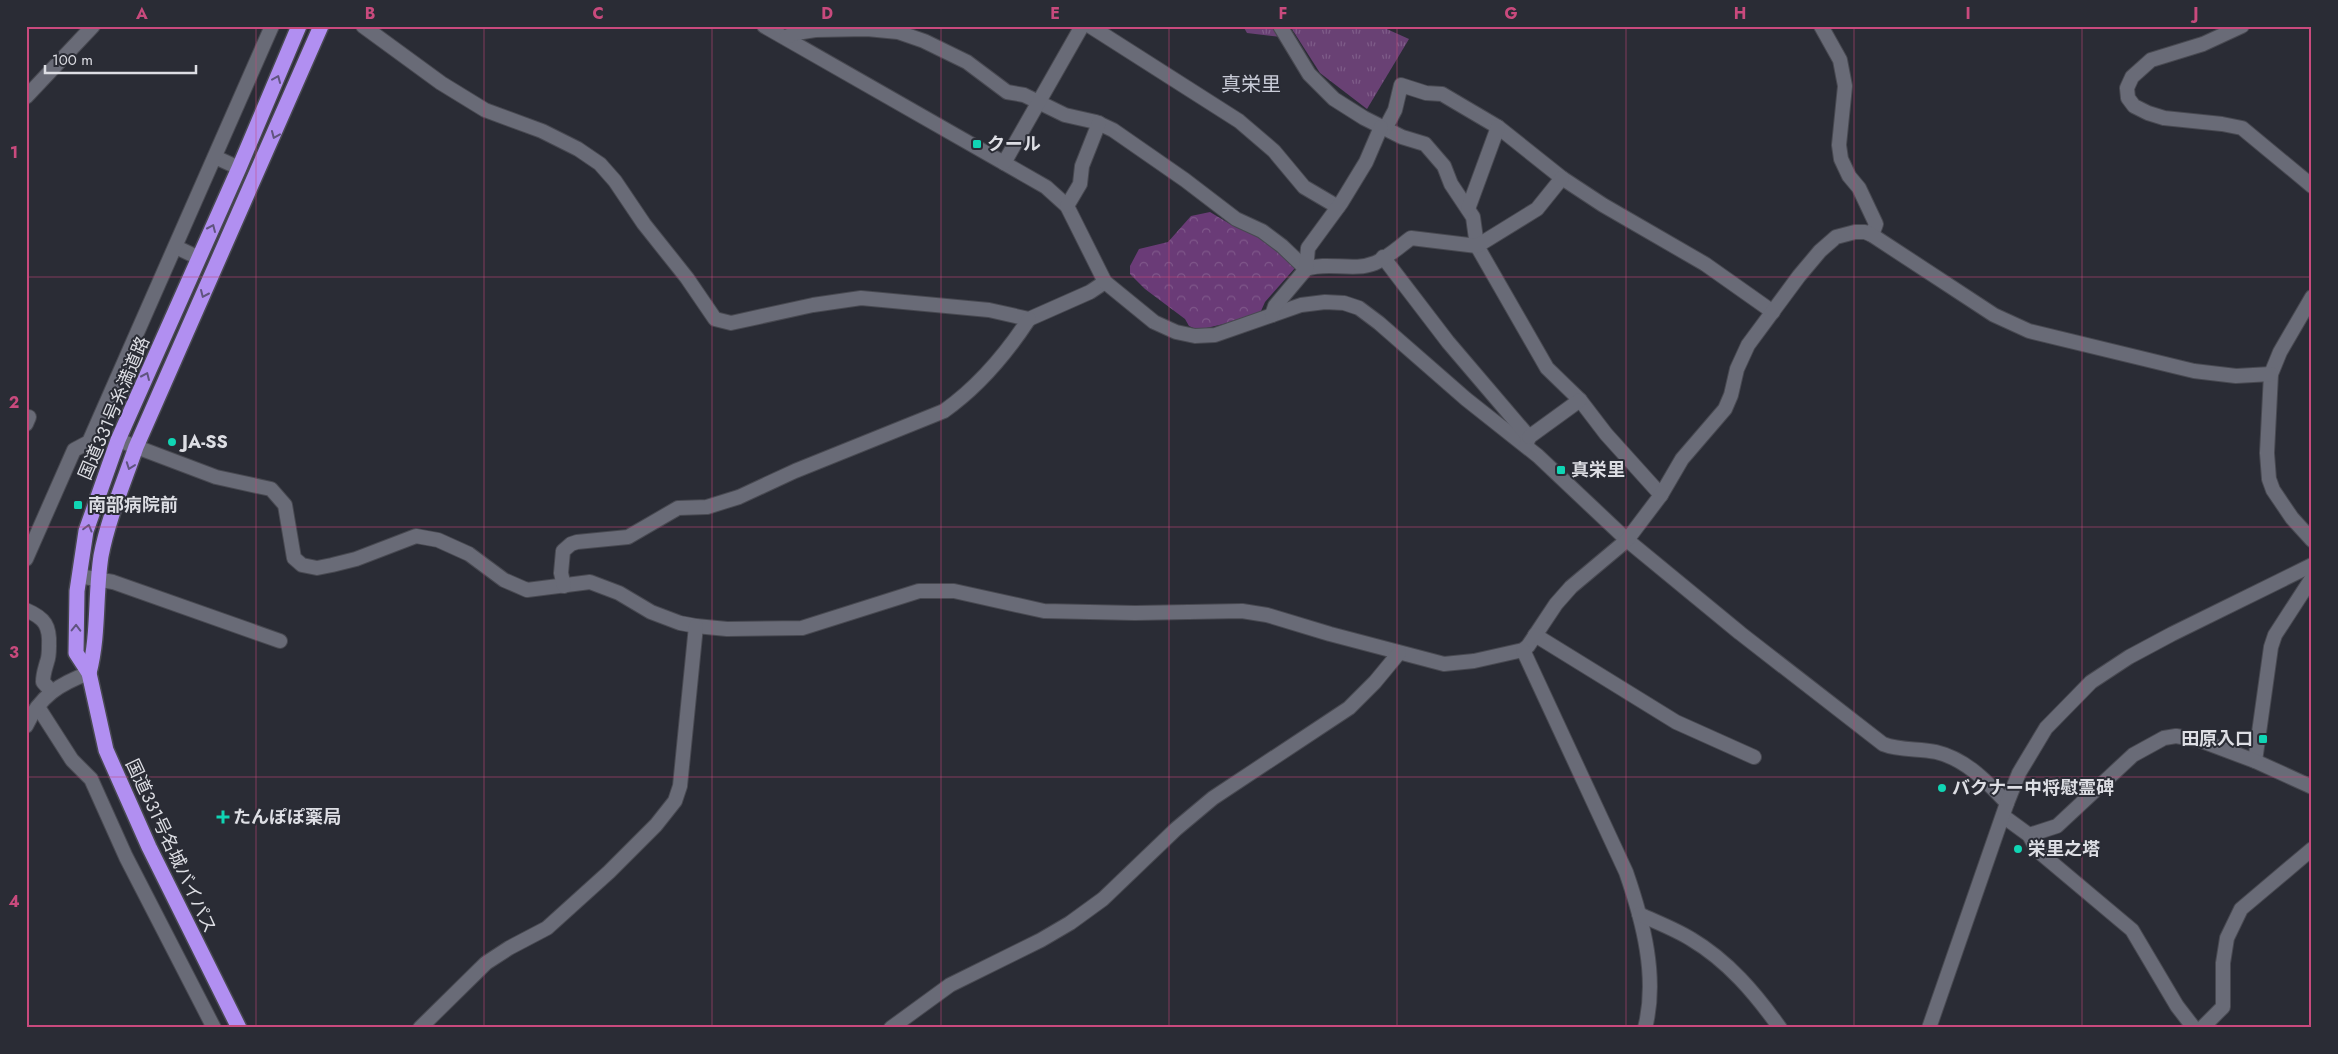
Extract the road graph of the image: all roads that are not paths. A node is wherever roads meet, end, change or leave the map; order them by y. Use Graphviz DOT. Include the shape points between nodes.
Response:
graph roads {
  1 [pos="93,26"];
  2 [pos="272,26"];
  3 [pos="299,26"];
  4 [pos="321,26"];
  5 [pos="364,26"];
  6 [pos="764,26"];
  7 [pos="1082,26"];
  8 [pos="1090,26"];
  9 [pos="1280,26"];
  10 [pos="1821,26"];
  11 [pos="2242,26"];
  12 [pos="781,32"];
  13 [pos="26,97"];
  14 [pos="1038,103"];
  15 [pos="1099,123"];
  16 [pos="1498,127"];
  17 [pos="1383,128"];
  18 [pos="215,157"];
  19 [pos="1004,163"];
  20 [pos="239,168"];
  21 [pos="1562,178"];
  22 [pos="2312,186"];
  23 [pos="1067,206"];
  24 [pos="1338,207"];
  25 [pos="1468,209"];
  26 [pos="1872,235"];
  27 [pos="1477,246"];
  28 [pos="176,247"];
  29 [pos="1383,257"];
  30 [pos="199,258"];
  31 [pos="1306,269"];
  32 [pos="1105,282"];
  33 [pos="2312,297"];
  34 [pos="1773,312"];
  35 [pos="1272,316"];
  36 [pos="1029,319"];
  37 [pos="2271,374"];
  38 [pos="1580,400"];
  39 [pos="118,440"];
  40 [pos="1527,441"];
  41 [pos="136,447"];
  42 [pos="1661,494"];
  43 [pos="1627,540"];
  44 [pos="2312,540"];
  45 [pos="26,559"];
  46 [pos="2312,565"];
  47 [pos="79,576"];
  48 [pos="99,578"];
  49 [pos="2312,578"];
  50 [pos="564,586"];
  51 [pos="26,610"];
  52 [pos="696,626"];
  53 [pos="1536,635"];
  54 [pos="280,641"];
  55 [pos="1523,650"];
  56 [pos="1399,653"];
  57 [pos="89,673"];
  58 [pos="51,691"];
  59 [pos="38,707"];
  60 [pos="27,723"];
  61 [pos="1754,757"];
  62 [pos="2255,761"];
  63 [pos="2312,787"];
  64 [pos="2005,810"];
  65 [pos="2029,835"];
  66 [pos="2312,849"];
  67 [pos="1639,914"];
  68 [pos="214,1028"];
  69 [pos="239,1028"];
  70 [pos="420,1028"];
  71 [pos="891,1028"];
  72 [pos="1645,1028"];
  73 [pos="1780,1028"];
  74 [pos="1928,1028"];
  75 [pos="2194,1028"];
  76 [pos="2202,1028"];
  1 -- 13 [label="street"];
  2 -- 18 [label="street"];
  20 -- 3 [label="highway, 国道331号糸満道路, one-way"];
  4 -- 41 [label="highway, 国道331号糸満道路, one-way"];
  5 -- 36 [label="street" via="441,83 485,110 549,135 600,164 715,319 732,323 861,298 989,310"];
  6 -- 12 [label="street"];
  7 -- 14 [label="street"];
  8 -- 24 [label="street" via="1239,121 1274,151 1304,187"];
  9 -- 17 [label="street" via="1309,74 1334,99"];
  10 -- 26 [label="street" via="1840,60 1845,86 1839,145 1841,159 1876,224"];
  11 -- 22 [label="street" via="2203,44 2151,60 2132,77 2127,88 2128,98 2134,106 2164,118 2242,128"];
  12 -- 14 [label="street" via="898,32 967,62 1007,92 1024,95"];
  12 -- 19 [label="street"];
  14 -- 15 [label="street"];
  14 -- 19 [label="street"];
  15 -- 23 [label="street" via="1082,166 1080,184"];
  15 -- 31 [label="street" via="1236,218 1262,231"];
  16 -- 17 [label="street" via="1442,94 1401,85 1395,110"];
  16 -- 21 [label="street"];
  16 -- 25 [label="street"];
  17 -- 24 [label="street"];
  17 -- 25 [label="street" via="1402,138 1425,144 1444,166 1451,184"];
  18 -- 20 [label="street"];
  18 -- 28 [label="street"];
  19 -- 23 [label="street" via="1046,187"];
  30 -- 20 [label="highway, 国道331号糸満道路, one-way"];
  21 -- 27 [label="street" via="1536,209"];
  21 -- 34 [label="street" via="1705,264"];
  23 -- 32 [label="street"];
  24 -- 31 [label="street" via="1308,248"];
  25 -- 27 [label="street" via="1473,217"];
  26 -- 34 [label="street" via="1855,232 1836,237 1828,243"];
  26 -- 37 [label="street" via="1994,315 2030,331 2194,371 2236,376"];
  27 -- 29 [label="street" via="1411,238"];
  27 -- 38 [label="street" via="1547,368"];
  28 -- 30 [label="street"];
  28 -- 45 [label="street" via="89,442 74,450"];
  29 -- 31 [label="street" via="1375,263 1347,267 1318,264"];
  29 -- 40 [label="street"];
  39 -- 30 [label="highway, 国道331号糸満道路, one-way"];
  31 -- 35 [label="street" via="1275,306"];
  32 -- 35 [label="street" via="1154,322 1195,336 1215,335"];
  32 -- 36 [label="street"];
  33 -- 37 [label="street"];
  34 -- 42 [label="street" via="1742,357 1725,408 1682,459"];
  35 -- 40 [label="street" via="1301,305 1325,302 1358,308 1466,400"];
  36 -- 50 [label="street" via="1007,351 959,401 944,411 739,497 707,506 678,508 628,537 571,544 563,551 561,573"];
  37 -- 44 [label="street" via="2267,423 2269,479 2279,501"];
  38 -- 40 [label="street"];
  38 -- 42 [label="street"];
  39 -- 41 [label="street"];
  47 -- 39 [label="highway, 国道331号糸満道路, one-way" via="86,531"];
  40 -- 43 [label="street"];
  41 -- 48 [label="highway, 国道331号糸満道路, one-way" via="111,519 101,555"];
  41 -- 50 [label="street" via="216,477 271,489 285,505 294,558 302,565 316,568 356,559 416,536 438,540 469,554 504,580 527,590"];
  42 -- 43 [label="street"];
  43 -- 53 [label="street" via="1571,587"];
  43 -- 64 [label="street" via="1883,744 1936,752 1960,761 1978,773"];
  46 -- 64 [label="street" via="2172,634 2091,682 2046,728 2020,773"];
  47 -- 48 [label="street"];
  57 -- 47 [label="highway, 国道331号糸満道路, one-way" via="76,653"];
  48 -- 54 [label="street"];
  48 -- 57 [label="highway, 国道331号糸満道路" via="96,644"];
  49 -- 62 [label="street" via="2275,635 2271,647"];
  50 -- 52 [label="street" via="590,582 619,593 651,612"];
  51 -- 58 [label="street" via="38,615 50,632 43,682"];
  52 -- 56 [label="street" via="802,628 919,591 954,591 1044,611 1251,612"];
  52 -- 70 [label="street" via="680,786 675,801 609,872 547,928 486,963"];
  53 -- 55 [label="street"];
  53 -- 61 [label="street" via="1676,722"];
  55 -- 56 [label="street" via="1444,664"];
  55 -- 67 [label="street" via="1626,872"];
  56 -- 71 [label="street" via="1349,708 1213,798 1090,909 1041,940 950,985"];
  57 -- 58 [label="street"];
  57 -- 69 [label="highway, 国道331号名城バイパス" via="100,727 115,773"];
  58 -- 59 [label="street"];
  59 -- 60 [label="street"];
  59 -- 68 [label="street" via="72,760 91,779 126,858"];
  62 -- 63 [label="street"];
  62 -- 65 [label="street" via="2199,740 2176,736 2164,738 2133,755 2057,826"];
  64 -- 65 [label="street"];
  64 -- 74 [label="street"];
  65 -- 75 [label="street" via="2038,851 2132,930 2177,1006"];
  66 -- 76 [label="street" via="2241,909 2227,938 2223,963 2223,1006"];
  67 -- 72 [label="street" via="1650,979"];
  67 -- 73 [label="street" via="1710,950 1744,982"];
}
